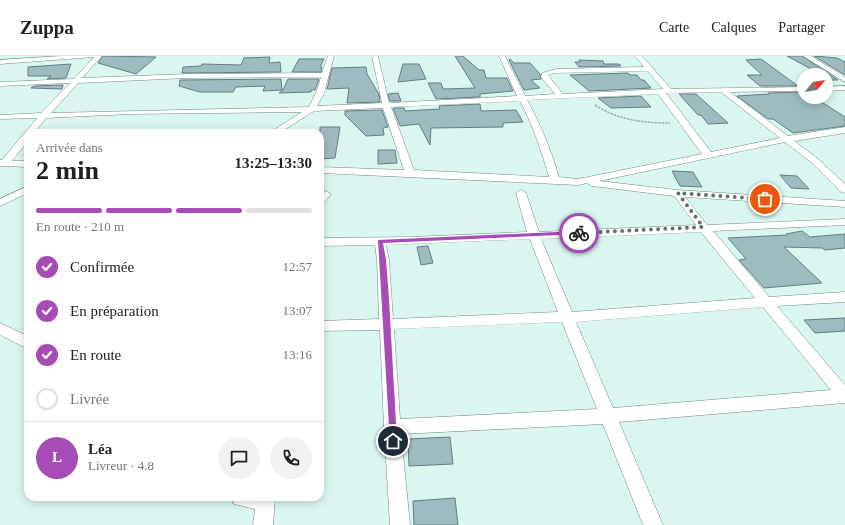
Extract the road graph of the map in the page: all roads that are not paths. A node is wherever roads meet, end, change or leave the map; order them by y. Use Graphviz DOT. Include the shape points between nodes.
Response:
graph roads {
  1 [pos="92,56"];
  2 [pos="99,56"];
  3 [pos="331,56"];
  4 [pos="375,56"];
  5 [pos="502,56"];
  6 [pos="638,56"];
  7 [pos="806,56"];
  8 [pos="47,58"];
  9 [pos="0,62"];
  10 [pos="650,69"];
  11 [pos="326,75"];
  12 [pos="77,80"];
  13 [pos="845,80"];
  14 [pos="0,84"];
  15 [pos="845,88"];
  16 [pos="797,89"];
  17 [pos="833,89"];
  18 [pos="722,90"];
  19 [pos="660,91"];
  20 [pos="669,91"];
  21 [pos="561,97"];
  22 [pos="522,98"];
  23 [pos="386,105"];
  24 [pos="312,109"];
  25 [pos="44,115"];
  26 [pos="0,117"];
  27 [pos="33,129"];
  28 [pos="280,129"];
  29 [pos="845,130"];
  30 [pos="24,139"];
  31 [pos="788,139"];
  32 [pos="708,155"];
  33 [pos="3,162"];
  34 [pos="24,164"];
  35 [pos="324,170"];
  36 [pos="410,173"];
  37 [pos="555,180"];
  38 [pos="578,182"];
  39 [pos="845,190"];
  40 [pos="24,191"];
  41 [pos="678,193"];
  42 [pos="521,194"];
  43 [pos="0,202"];
  44 [pos="845,204"];
  45 [pos="845,222"];
  46 [pos="703,227"];
  47 [pos="534,235"];
  48 [pos="380,241"];
  49 [pos="324,242"];
  50 [pos="845,297"];
  51 [pos="767,301"];
  52 [pos="567,317"];
  53 [pos="388,325"];
  54 [pos="324,326"];
  55 [pos="0,328"];
  56 [pos="24,341"];
  57 [pos="845,396"];
  58 [pos="606,416"];
  59 [pos="392,426"];
  60 [pos="266,501"];
  61 [pos="263,525"];
  62 [pos="400,525"];
  63 [pos="652,525"];
  1 -- 8 [label="street"];
  2 -- 12 [label="street"];
  3 -- 11 [label="street"];
  4 -- 23 [label="street"];
  5 -- 22 [label="street"];
  6 -- 10 [label="street"];
  7 -- 13 [label="street"];
  8 -- 9 [label="street"];
  10 -- 20 [label="street"];
  10 -- 21 [label="street" via="546,72 545,77"];
  11 -- 12 [label="street"];
  11 -- 24 [label="street"];
  12 -- 14 [label="street"];
  12 -- 25 [label="street"];
  15 -- 17 [label="street"];
  16 -- 18 [label="street"];
  18 -- 20 [label="street"];
  18 -- 31 [label="street"];
  19 -- 20 [label="street"];
  19 -- 21 [label="street"];
  19 -- 32 [label="street"];
  21 -- 22 [label="street"];
  22 -- 23 [label="street"];
  22 -- 37 [label="street" via="545,147"];
  23 -- 24 [label="street"];
  23 -- 36 [label="street"];
  24 -- 25 [label="street"];
  24 -- 28 [label="street"];
  25 -- 26 [label="street"];
  25 -- 27 [label="street"];
  29 -- 31 [label="street"];
  30 -- 33 [label="street"];
  31 -- 32 [label="street"];
  31 -- 39 [label="street"];
  32 -- 38 [label="street"];
  33 -- 34 [label="street"];
  35 -- 36 [label="street"];
  36 -- 37 [label="street"];
  37 -- 38 [label="street"];
  38 -- 41 [label="street"];
  40 -- 43 [label="street"];
  41 -- 44 [label="street"];
  41 -- 46 [label="street"];
  42 -- 47 [label="street"];
  45 -- 46 [label="street"];
  46 -- 47 [label="street"];
  46 -- 51 [label="street"];
  47 -- 48 [label="street"];
  47 -- 52 [label="street"];
  48 -- 49 [label="street"];
  48 -- 53 [label="street"];
  50 -- 51 [label="street"];
  51 -- 52 [label="street"];
  51 -- 57 [label="street"];
  52 -- 53 [label="street"];
  52 -- 58 [label="street"];
  53 -- 54 [label="street"];
  53 -- 59 [label="street"];
  55 -- 56 [label="street"];
  57 -- 58 [label="street"];
  58 -- 59 [label="street"];
  58 -- 63 [label="street"];
  59 -- 62 [label="street"];
  60 -- 61 [label="street"];
}
